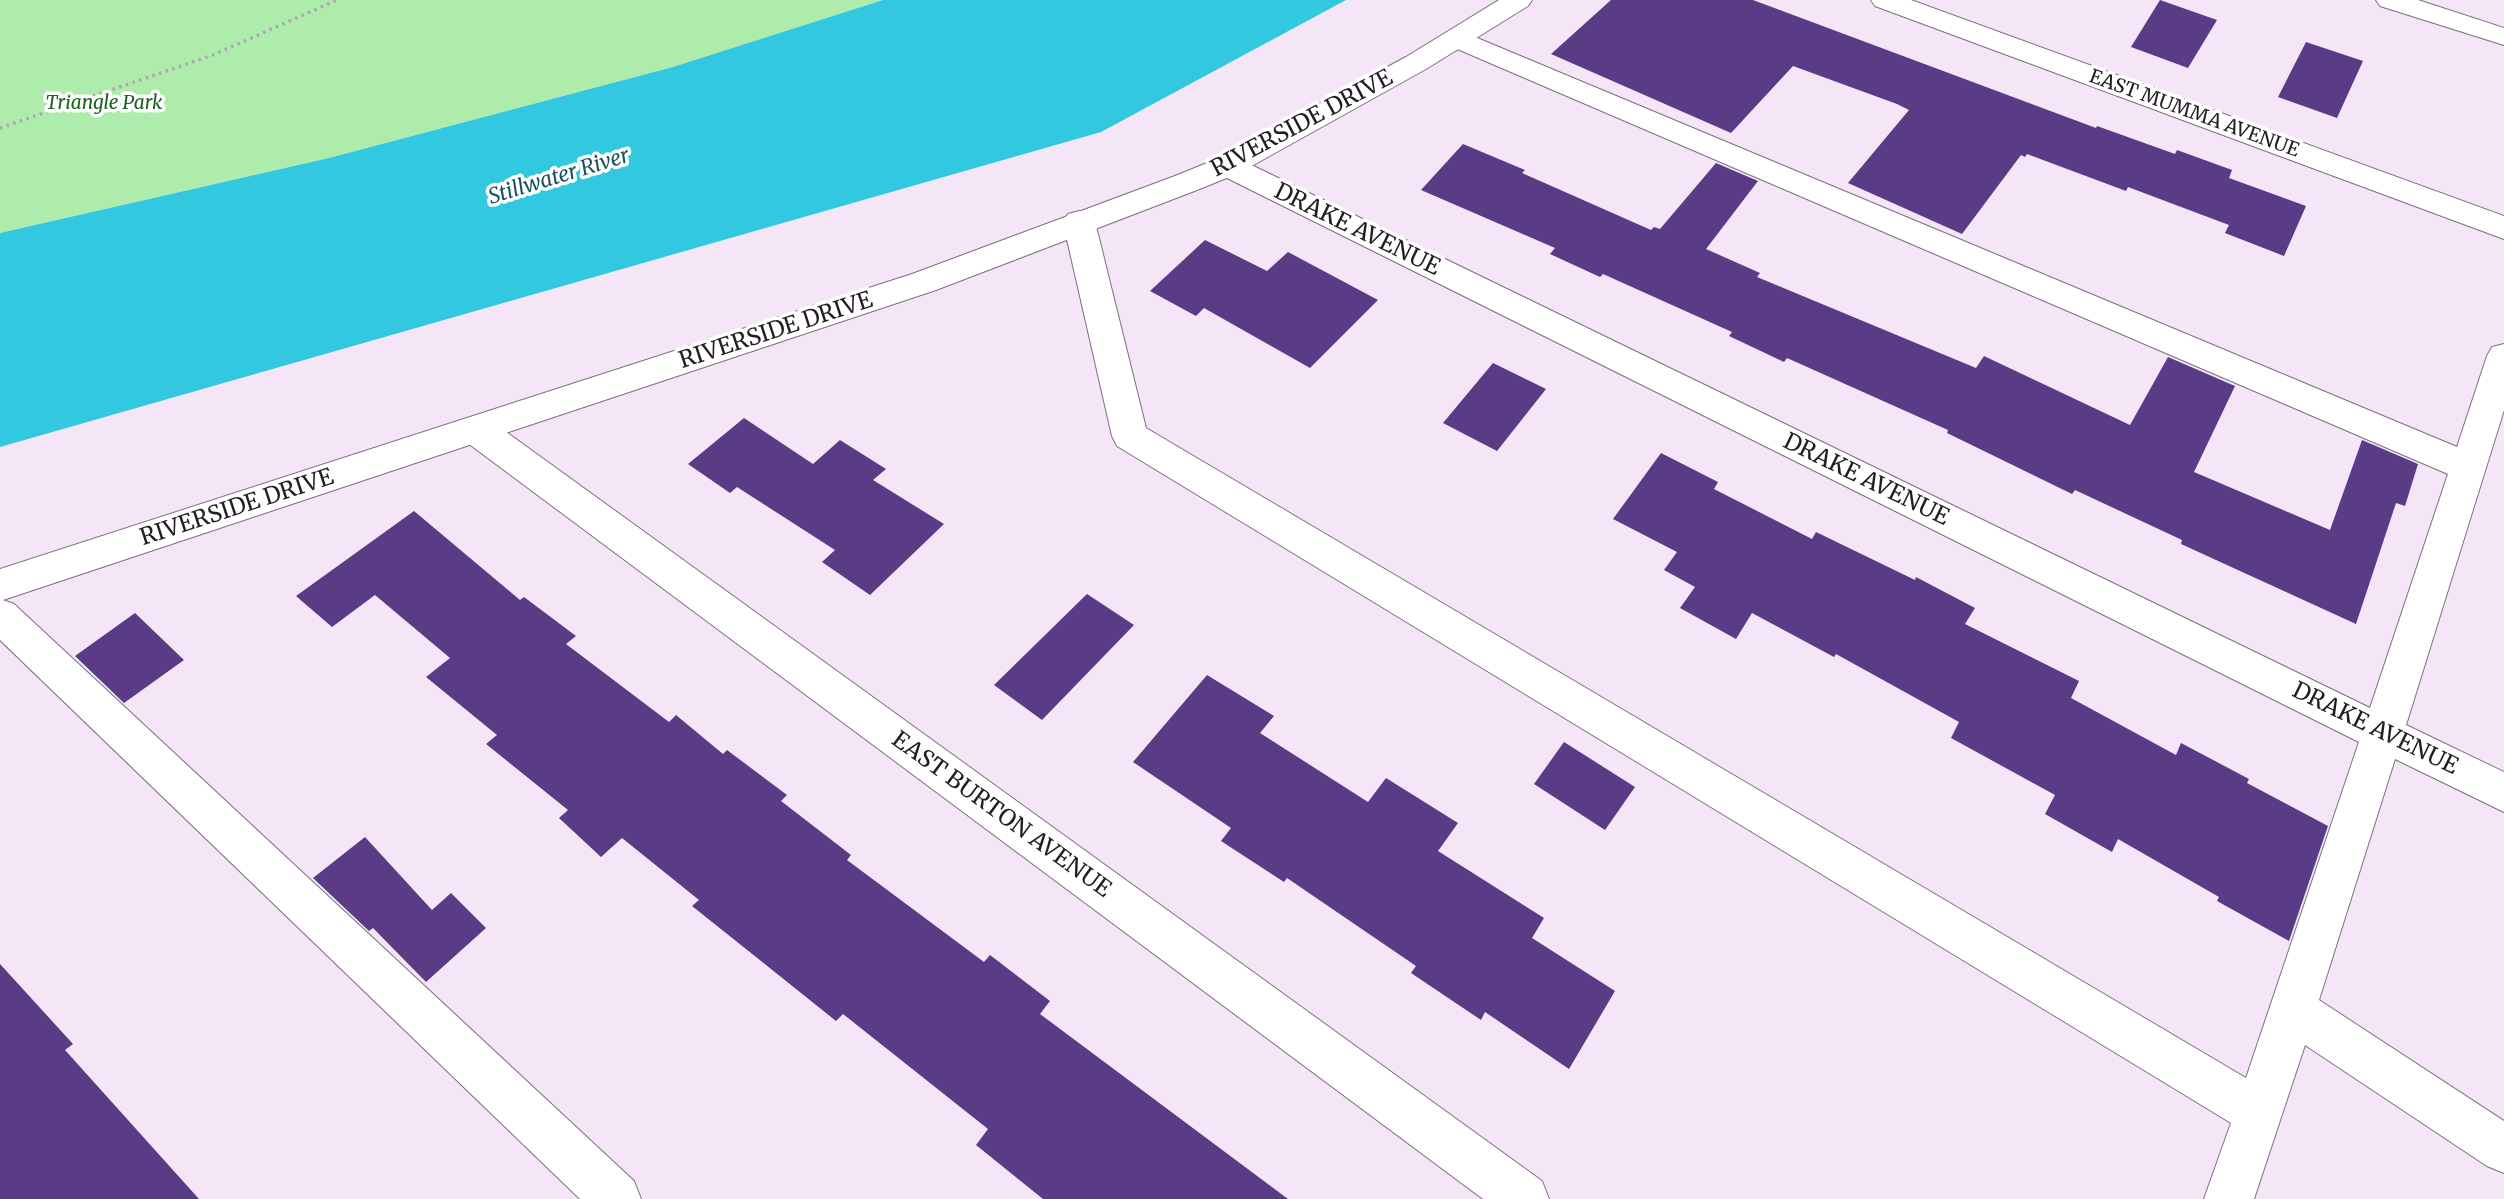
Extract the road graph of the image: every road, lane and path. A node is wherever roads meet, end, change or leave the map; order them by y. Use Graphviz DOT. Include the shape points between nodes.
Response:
graph roads {
  1 [pos="337,0"];
  2 [pos="1518,0"];
  3 [pos="1885,0"];
  4 [pos="2390,0"];
  5 [pos="2504,37"];
  6 [pos="1458,38"];
  7 [pos="0,128"];
  8 [pos="1228,166"];
  9 [pos="1079,222"];
  10 [pos="2504,228"];
  11 [pos="2504,356"];
  12 [pos="478,431"];
  13 [pos="2468,467"];
  14 [pos="0,584"];
  15 [pos="0,615"];
  16 [pos="2382,733"];
  17 [pos="2504,793"];
  18 [pos="2293,1010"];
  19 [pos="2258,1112"];
  20 [pos="2504,1149"];
  21 [pos="616,1199"];
  22 [pos="1524,1199"];
  23 [pos="2229,1199"];
  1 -- 7 [label="path" via="211,58"];
  2 -- 6 [label="street, RIVERSIDE DRIVE"];
  3 -- 10 [label="street, EAST MUMMA AVENUE"];
  4 -- 5 [label="street"];
  6 -- 8 [label="street, RIVERSIDE DRIVE"];
  6 -- 13 [label="street"];
  8 -- 9 [label="street, RIVERSIDE DRIVE"];
  8 -- 16 [label="street, DRAKE AVENUE"];
  9 -- 12 [label="street, RIVERSIDE DRIVE" via="911,286"];
  9 -- 19 [label="street" via="1130,436"];
  11 -- 13 [label="street"];
  12 -- 14 [label="street, RIVERSIDE DRIVE"];
  12 -- 22 [label="street, EAST BURTON AVENUE"];
  13 -- 16 [label="street"];
  15 -- 21 [label="street"];
  16 -- 17 [label="street, DRAKE AVENUE"];
  16 -- 18 [label="street"];
  18 -- 19 [label="street"];
  18 -- 20 [label="street"];
  19 -- 23 [label="street"];
}
